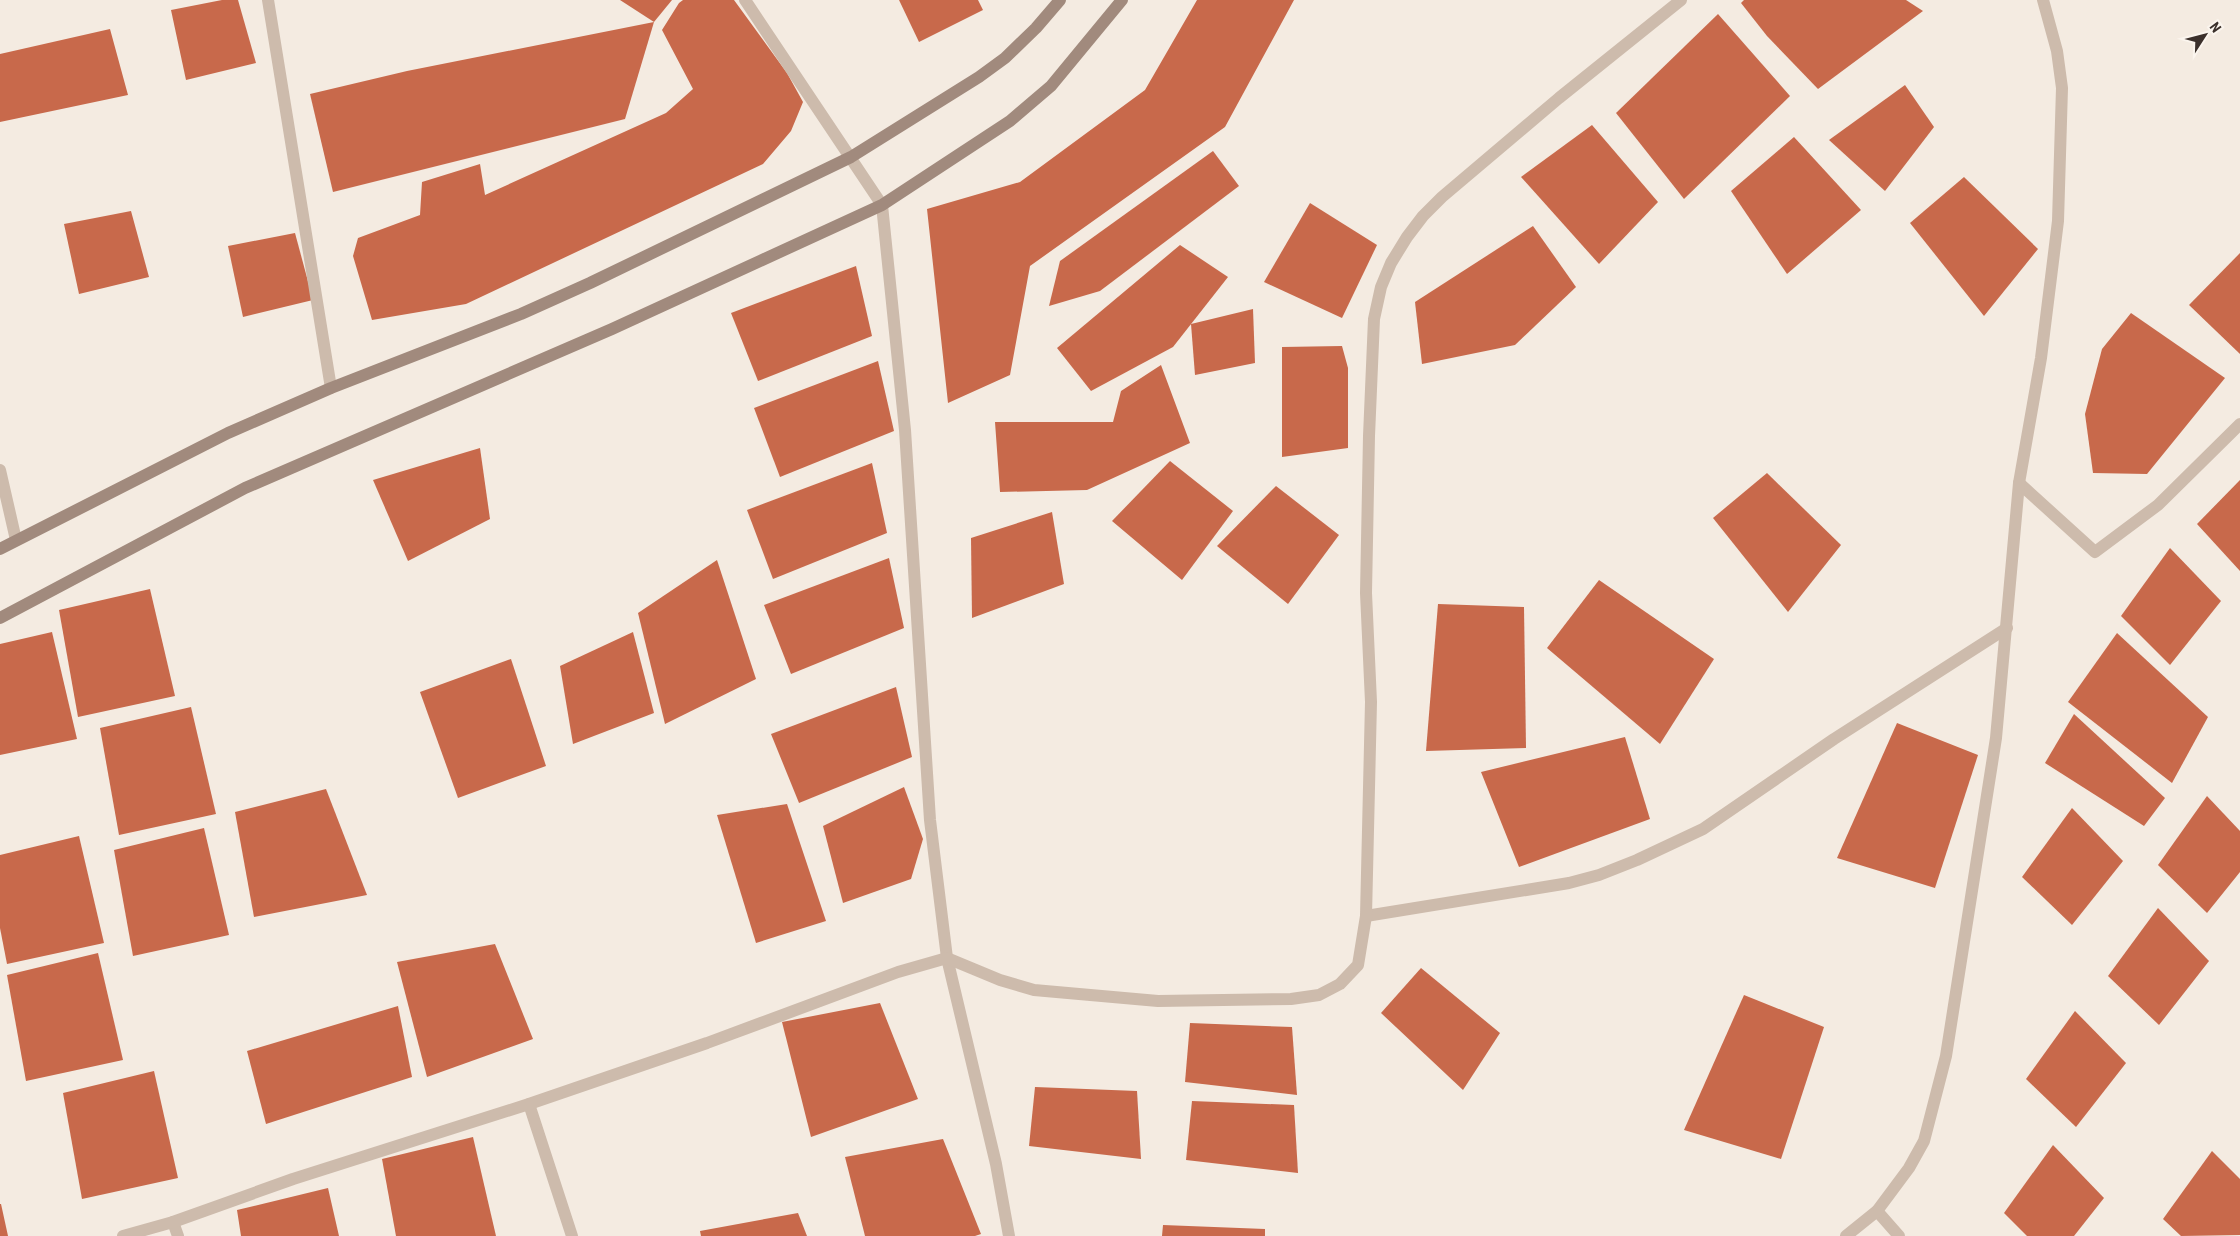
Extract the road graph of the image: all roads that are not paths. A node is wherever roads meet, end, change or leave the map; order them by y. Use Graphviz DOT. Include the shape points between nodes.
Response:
graph roads {
  1 [pos="268,0"];
  2 [pos="745,0"];
  3 [pos="1060,0"];
  4 [pos="1122,0"];
  5 [pos="1681,0"];
  6 [pos="2043,0"];
  7 [pos="851,157"];
  8 [pos="882,205"];
  9 [pos="331,388"];
  10 [pos="2240,424"];
  11 [pos="0,470"];
  12 [pos="2019,483"];
  13 [pos="16,540"];
  14 [pos="0,549"];
  15 [pos="0,618"];
  16 [pos="2007,628"];
  17 [pos="1366,916"];
  18 [pos="947,958"];
  19 [pos="529,1104"];
  20 [pos="1877,1212"];
  21 [pos="173,1222"];
  22 [pos="123,1236"];
  23 [pos="178,1236"];
  24 [pos="572,1236"];
  25 [pos="1008,1236"];
  26 [pos="1846,1236"];
  27 [pos="1899,1236"];
  1 -- 9 [label="street"];
  2 -- 7 [label="street"];
  3 -- 7 [label="main road" via="1005,58"];
  4 -- 8 [label="main road" via="1044,92 1010,121"];
  5 -- 17 [label="street" via="1559,98 1423,216 1391,263 1381,287 1374,319 1366,593 1371,702"];
  6 -- 12 [label="street" via="2057,51 2062,88 2058,221 2041,358"];
  7 -- 8 [label="street"];
  7 -- 9 [label="main road" via="556,298"];
  8 -- 15 [label="main road" via="612,329 245,488"];
  8 -- 18 [label="street" via="906,430 930,820"];
  9 -- 13 [label="main road" via="228,433"];
  10 -- 12 [label="street" via="2158,505 2095,552"];
  11 -- 13 [label="street"];
  12 -- 16 [label="street"];
  13 -- 14 [label="main road"];
  16 -- 17 [label="street" via="1834,739 1703,829 1637,860 1569,883"];
  16 -- 20 [label="street" via="1996,738 1946,1056 1924,1141"];
  17 -- 18 [label="street" via="1358,965 1340,984 1319,995 1291,999 1158,1001 1034,990"];
  18 -- 19 [label="street" via="898,972 707,1043"];
  18 -- 25 [label="street" via="996,1164"];
  19 -- 21 [label="street" via="293,1179"];
  19 -- 24 [label="street"];
  20 -- 26 [label="street"];
  20 -- 27 [label="street"];
  21 -- 22 [label="street"];
  21 -- 23 [label="street"];
}
